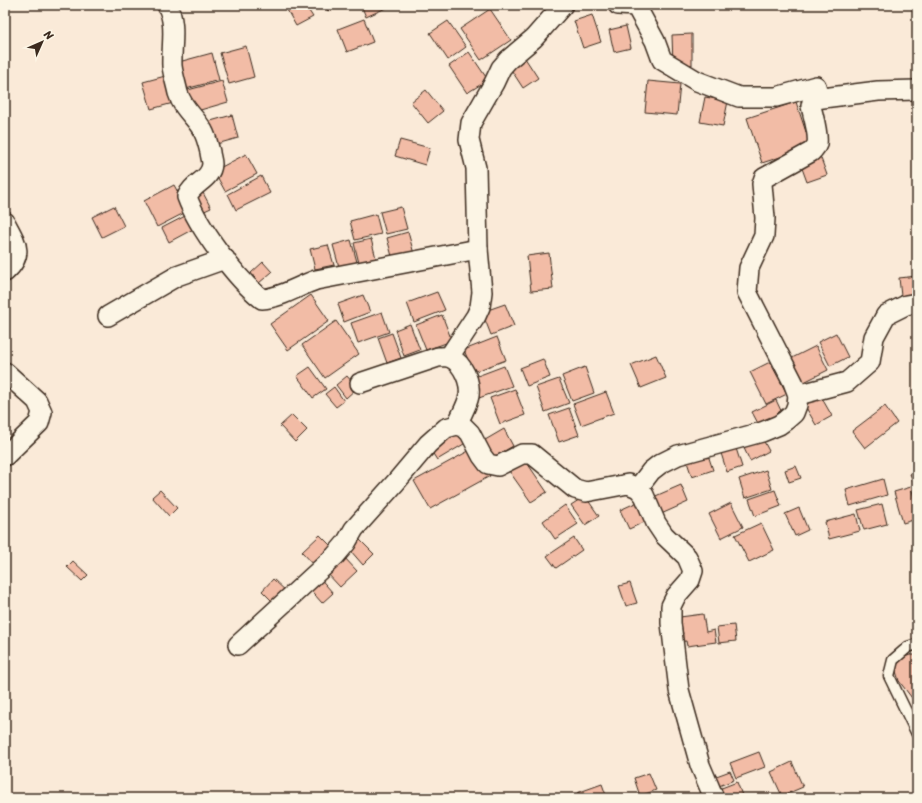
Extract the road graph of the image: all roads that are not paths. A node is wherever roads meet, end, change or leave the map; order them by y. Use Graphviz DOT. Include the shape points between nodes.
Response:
graph roads {
  1 [pos="167,5"];
  2 [pos="563,5"];
  3 [pos="618,5"];
  4 [pos="917,90"];
  5 [pos="819,98"];
  6 [pos="5,222"];
  7 [pos="478,249"];
  8 [pos="225,259"];
  9 [pos="5,272"];
  10 [pos="917,303"];
  11 [pos="108,316"];
  12 [pos="449,357"];
  13 [pos="5,372"];
  14 [pos="360,383"];
  15 [pos="798,395"];
  16 [pos="456,425"];
  17 [pos="5,456"];
  18 [pos="638,488"];
  19 [pos="917,644"];
  20 [pos="238,645"];
  21 [pos="917,734"];
  22 [pos="714,798"];
  1 -- 8 [label="street" via="173,30 172,67 178,94 184,107 203,130 212,163 210,172 202,182 190,190 187,197"];
  2 -- 7 [label="street" via="534,38 501,68 471,123 469,140 476,168"];
  3 -- 5 [label="street" via="636,6 662,60 697,81 739,97 776,97 816,86"];
  4 -- 5 [label="street" via="878,91"];
  5 -- 15 [label="street" via="812,102 811,106 816,147 764,178 764,236 747,278 747,292 751,304"];
  6 -- 9 [label="street" via="17,245 18,256"];
  7 -- 8 [label="street" via="316,280 272,299 262,299 252,291"];
  7 -- 12 [label="street" via="482,292 480,307"];
  8 -- 11 [label="street" via="177,276"];
  10 -- 15 [label="street" via="906,305 886,315 874,337 870,362 847,382"];
  12 -- 14 [label="street" via="438,356"];
  12 -- 16 [label="street" via="459,364 467,377 469,394"];
  13 -- 17 [label="street" via="37,402 42,412 39,423"];
  15 -- 18 [label="street" via="794,413 779,425 660,464"];
  16 -- 18 [label="street" via="464,427 470,433 488,464 498,466 522,454 532,454 575,489 586,492 628,484"];
  16 -- 20 [label="street" via="446,428 428,444 354,529 335,556"];
  18 -- 22 [label="street" via="656,524 687,557 693,571 690,580 671,606 671,624 679,690 700,765"];
  19 -- 21 [label="lane" via="908,647 892,660 889,676"];
}
